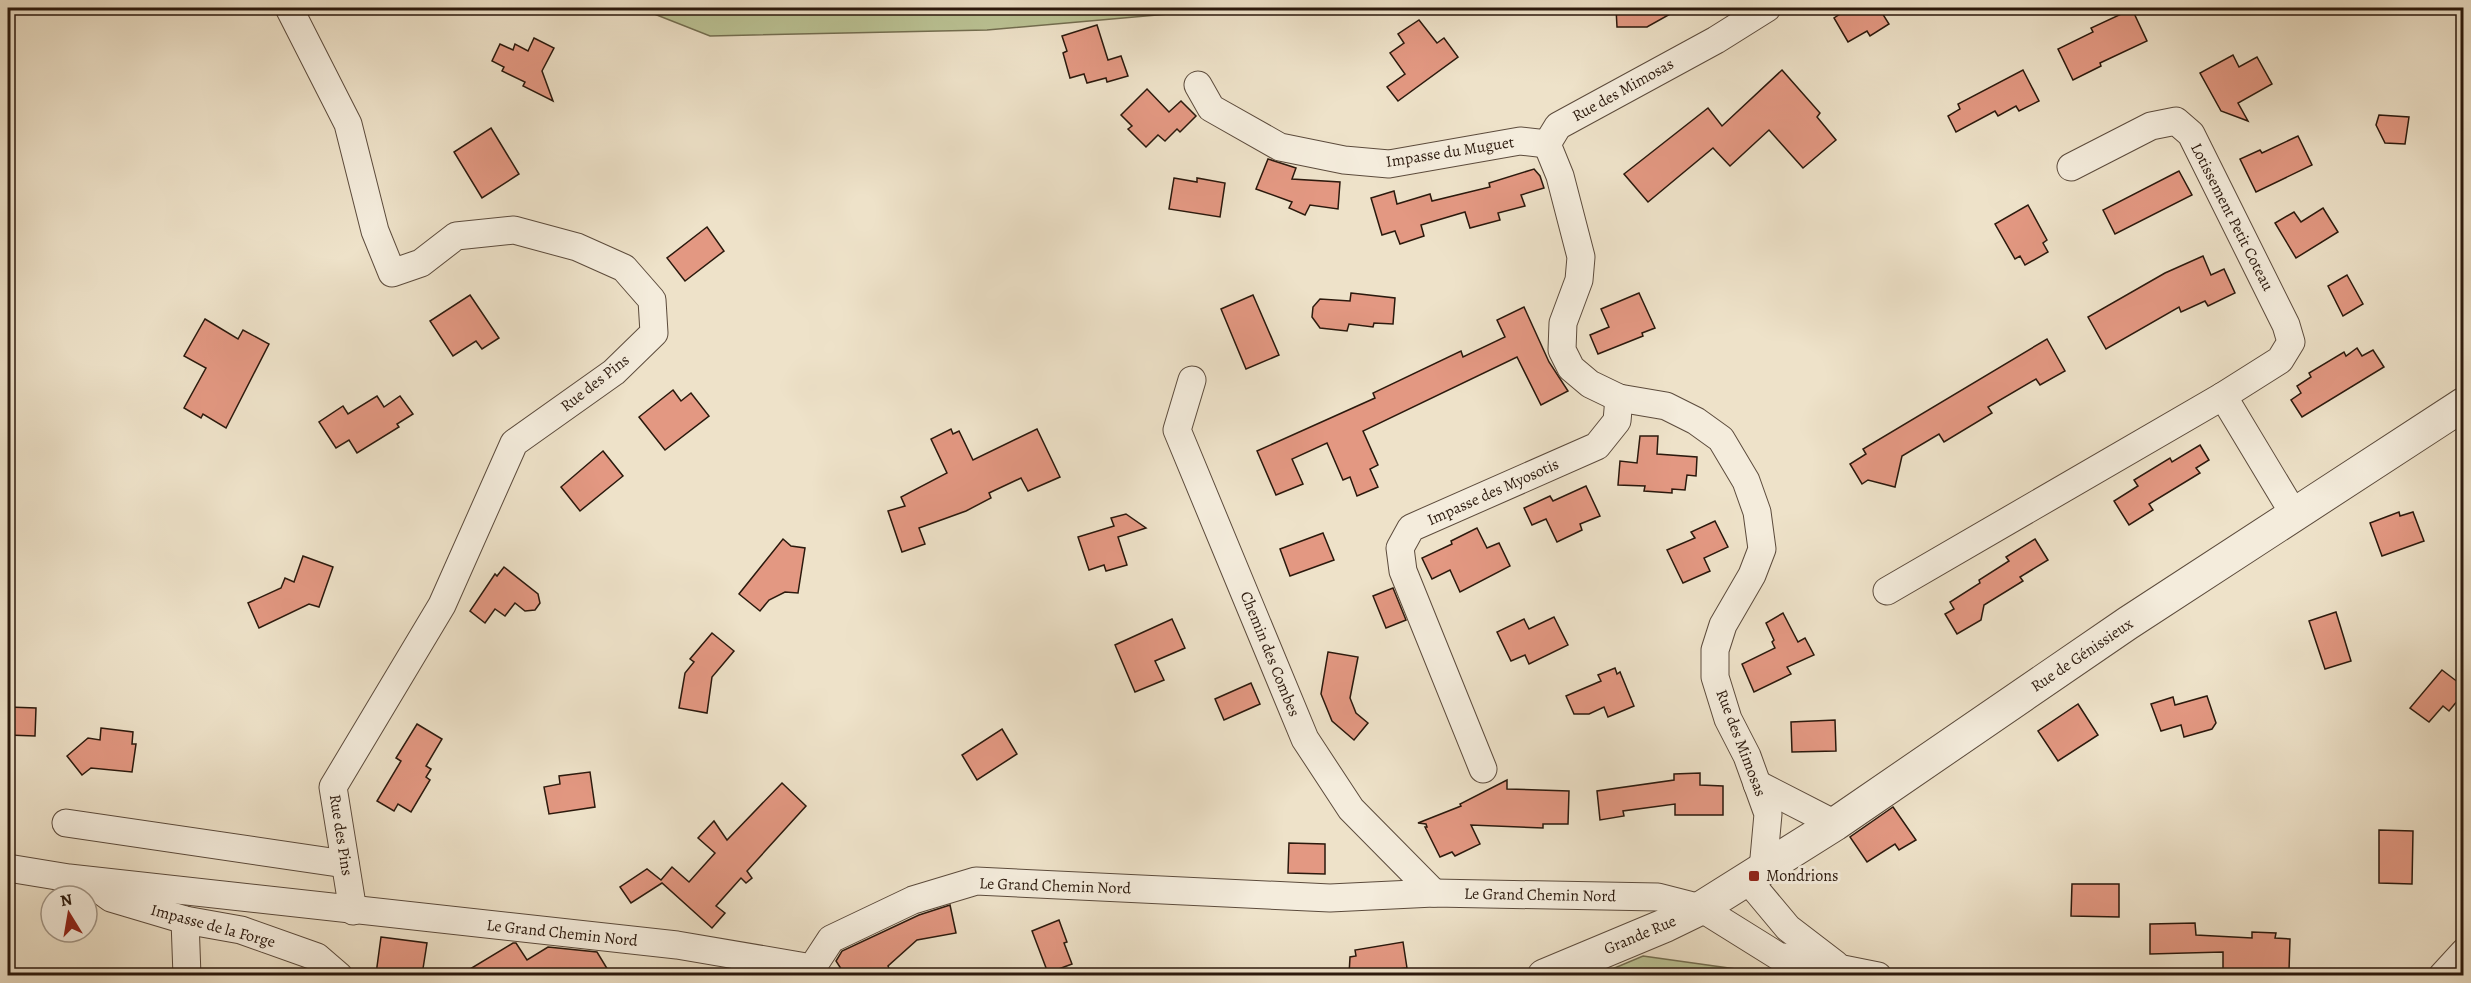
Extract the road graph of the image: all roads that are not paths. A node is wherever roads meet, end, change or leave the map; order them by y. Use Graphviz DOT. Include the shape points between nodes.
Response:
graph roads {
  1 [pos="289,8"];
  2 [pos="1767,8"];
  3 [pos="1198,85"];
  4 [pos="1546,144"];
  5 [pos="2071,167"];
  6 [pos="1192,380"];
  7 [pos="2223,396"];
  8 [pos="1619,398"];
  9 [pos="2463,404"];
  10 [pos="2294,514"];
  11 [pos="1887,591"];
  12 [pos="1483,769"];
  13 [pos="1757,783"];
  14 [pos="66,823"];
  15 [pos="1835,824"];
  16 [pos="345,864"];
  17 [pos="8,868"];
  18 [pos="1755,874"];
  19 [pos="85,880"];
  20 [pos="1434,893"];
  21 [pos="1701,908"];
  22 [pos="353,911"];
  23 [pos="185,920"];
  24 [pos="2463,952"];
  25 [pos="1841,969"];
  26 [pos="811,972"];
  27 [pos="186,975"];
  28 [pos="339,975"];
  29 [pos="1544,975"];
  30 [pos="1878,975"];
  31 [pos="2442,975"];
  1 -- 16 [label="street, Rue des Pins" via="348,124 375,231 392,273 422,263 456,236 514,230 577,247 624,268 652,300 654,333 614,372 514,443 442,605 333,787"];
  2 -- 4 [label="street, Rue des Mimosas" via="1558,126"];
  3 -- 4 [label="street, Impasse du Muguet" via="1211,108 1280,147 1344,160 1389,164 1520,141"];
  4 -- 8 [label="street, Rue des Mimosas" via="1560,176 1581,257 1579,280 1563,323 1562,350 1571,368 1590,384"];
  5 -- 7 [label="street, Lotissement Petit Coteau" via="2151,126 2176,121 2191,134 2291,342 2280,360"];
  6 -- 20 [label="street, Chemin des Combes" via="1177,430 1305,739 1351,809"];
  7 -- 10 [label="street"];
  7 -- 11 [label="street, Lotissement Petit Coteau"];
  8 -- 12 [label="street, Impasse des Myosotis" via="1617,421 1597,446 1411,528 1400,548 1403,571"];
  8 -- 13 [label="street, Rue des Mimosas" via="1666,406 1696,422 1721,439 1746,481 1762,549 1723,625 1715,650 1715,677 1728,719"];
  9 -- 10 [label="street, Rue de Génissieux"];
  10 -- 15 [label="street, Rue de Génissieux" via="2128,622"];
  13 -- 15 [label="street"];
  13 -- 18 [label="street, Rue des Mimosas" via="1768,814"];
  14 -- 16 [label="street"];
  15 -- 18 [label="street, Rue de Génissieux"];
  16 -- 22 [label="street, Rue des Pins"];
  17 -- 19 [label="street, Le Grand Chemin Nord"];
  18 -- 21 [label="street, Rue de Génissieux"];
  18 -- 25 [label="street" via="1788,928"];
  19 -- 22 [label="street, Le Grand Chemin Nord"];
  19 -- 23 [label="street, Impasse de la Forge" via="111,898"];
  20 -- 21 [label="street, Le Grand Chemin Nord" via="1658,897"];
  20 -- 26 [label="street, Le Grand Chemin Nord" via="1330,898 976,881 913,900 831,939"];
  21 -- 25 [label="street, Le Grand Chemin Nord" via="1778,956"];
  21 -- 29 [label="street, Grande Rue"];
  22 -- 26 [label="street, Le Grand Chemin Nord" via="677,945"];
  23 -- 27 [label="street"];
  23 -- 28 [label="street, Impasse de la Forge" via="241,930 317,957"];
  24 -- 31 [label="street"];
  25 -- 30 [label="street, Le Grand Chemin Nord"];
}
